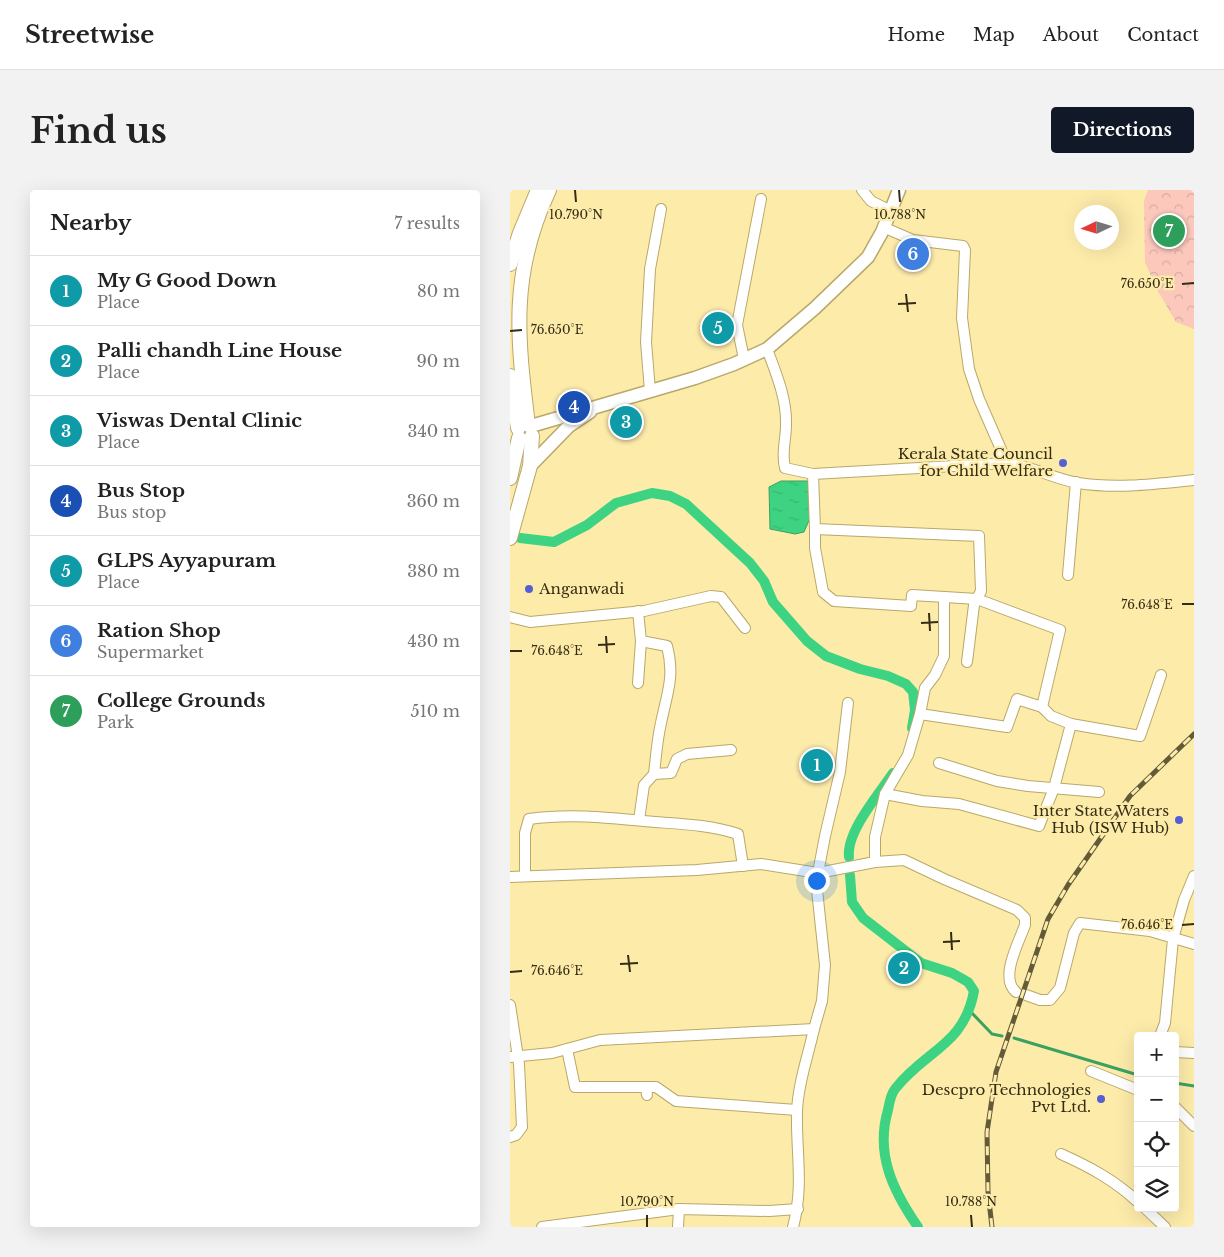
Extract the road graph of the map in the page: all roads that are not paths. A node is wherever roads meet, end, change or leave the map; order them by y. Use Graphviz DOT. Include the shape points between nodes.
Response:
graph roads {
  1 [pos="538,190"];
  2 [pos="549,190"];
  3 [pos="862,190"];
  4 [pos="899,190"];
  5 [pos="761,199"];
  6 [pos="661,209"];
  7 [pos="890,210"];
  8 [pos="883,227"];
  9 [pos="510,264"];
  10 [pos="767,349"];
  11 [pos="744,359"];
  12 [pos="510,376"];
  13 [pos="650,391"];
  14 [pos="601,405"];
  15 [pos="522,431"];
  16 [pos="1007,463"];
  17 [pos="530,466"];
  18 [pos="813,474"];
  19 [pos="510,478"];
  20 [pos="1194,480"];
  21 [pos="1076,482"];
  22 [pos="815,529"];
  23 [pos="510,538"];
  24 [pos="1068,575"];
  25 [pos="944,597"];
  26 [pos="977,599"];
  27 [pos="638,611"];
  28 [pos="510,617"];
  29 [pos="746,628"];
  30 [pos="641,641"];
  31 [pos="968,662"];
  32 [pos="1161,674"];
  33 [pos="638,683"];
  34 [pos="848,703"];
  35 [pos="1042,707"];
  36 [pos="920,714"];
  37 [pos="1070,724"];
  38 [pos="731,750"];
  39 [pos="939,763"];
  40 [pos="654,774"];
  41 [pos="1054,788"];
  42 [pos="1099,792"];
  43 [pos="885,794"];
  44 [pos="639,820"];
  45 [pos="875,862"];
  46 [pos="743,866"];
  47 [pos="818,873"];
  48 [pos="525,875"];
  49 [pos="1194,876"];
  50 [pos="510,877"];
  51 [pos="1173,939"];
  52 [pos="1194,944"];
  53 [pos="510,1005"];
  54 [pos="814,1029"];
  55 [pos="1162,1032"];
  56 [pos="567,1049"];
  57 [pos="1179,1052"];
  58 [pos="1194,1053"];
  59 [pos="514,1057"];
  60 [pos="1091,1071"];
  61 [pos="1134,1088"];
  62 [pos="797,1110"];
  63 [pos="1179,1111"];
  64 [pos="1194,1126"];
  65 [pos="510,1137"];
  66 [pos="1061,1154"];
  67 [pos="1134,1198"];
  68 [pos="679,1209"];
  69 [pos="798,1209"];
  70 [pos="1149,1212"];
  71 [pos="542,1227"];
  72 [pos="678,1227"];
  73 [pos="793,1227"];
  74 [pos="1165,1227"];
  1 -- 9 [label="highway"];
  2 -- 15 [label="highway" via="526,245 517,299"];
  3 -- 7 [label="street" via="871,201"];
  4 -- 7 [label="main road"];
  5 -- 11 [label="street" via="737,326"];
  6 -- 13 [label="street" via="650,269 646,342"];
  7 -- 8 [label="main road"];
  8 -- 10 [label="main road" via="868,257 816,308"];
  8 -- 16 [label="street" via="914,240 963,246 962,318 969,369"];
  10 -- 11 [label="main road"];
  10 -- 18 [label="street" via="785,405 782,458 785,468"];
  11 -- 13 [label="main road"];
  12 -- 15 [label="highway"];
  13 -- 14 [label="main road"];
  14 -- 15 [label="main road"];
  14 -- 17 [label="main road" via="569,426"];
  15 -- 17 [label="highway"];
  15 -- 19 [label="highway"];
  16 -- 18 [label="street"];
  16 -- 21 [label="street"];
  17 -- 23 [label="highway"];
  18 -- 22 [label="street"];
  20 -- 21 [label="street" via="1128,487"];
  21 -- 24 [label="street"];
  22 -- 25 [label="street" via="822,592 827,598 910,606 912,596"];
  22 -- 26 [label="street" via="979,536 981,591"];
  25 -- 26 [label="street"];
  25 -- 36 [label="street" via="944,656 925,688"];
  26 -- 31 [label="street"];
  26 -- 35 [label="street" via="1060,630"];
  27 -- 28 [label="street" via="530,622"];
  27 -- 29 [label="street" via="711,596 721,597"];
  27 -- 30 [label="street"];
  30 -- 33 [label="street"];
  30 -- 40 [label="street" via="667,646 672,664"];
  32 -- 37 [label="street" via="1140,736"];
  34 -- 47 [label="street" via="840,772"];
  35 -- 36 [label="street" via="1017,699 1007,727"];
  35 -- 37 [label="street" via="1051,716"];
  36 -- 43 [label="street" via="908,755"];
  37 -- 41 [label="street"];
  38 -- 40 [label="street" via="687,754 677,759 671,773"];
  39 -- 41 [label="street" via="996,781"];
  40 -- 44 [label="street" via="644,785"];
  41 -- 42 [label="street"];
  41 -- 43 [label="street" via="1039,826 959,804"];
  43 -- 45 [label="street" via="875,837"];
  44 -- 46 [label="street" via="718,828 738,834"];
  44 -- 48 [label="street" via="560,815 529,819 525,833"];
  45 -- 47 [label="street"];
  45 -- 51 [label="street" via="904,860 1017,910 1025,918 1025,925 1010,971 1010,983 1021,993 1040,1000 1050,1000 1060,988 1074,933 1080,923 1150,931"];
  46 -- 47 [label="street" via="761,864"];
  46 -- 48 [label="street"];
  47 -- 54 [label="street" via="825,965 822,1000"];
  48 -- 50 [label="street"];
  49 -- 51 [label="street"];
  51 -- 52 [label="street"];
  51 -- 55 [label="street"];
  53 -- 59 [label="street"];
  54 -- 56 [label="street" via="600,1040"];
  54 -- 62 [label="street"];
  56 -- 59 [label="street"];
  56 -- 62 [label="street" via="575,1087 647,1091 656,1087 676,1101"];
  57 -- 58 [label="street"];
  59 -- 65 [label="street" via="522,1127"];
  60 -- 61 [label="street"];
  62 -- 69 [label="street"];
  63 -- 64 [label="street"];
  66 -- 67 [label="street" via="1100,1172"];
  68 -- 69 [label="street"];
  68 -- 71 [label="street"];
  68 -- 72 [label="street"];
  69 -- 73 [label="street"];
  70 -- 74 [label="street"];
}
